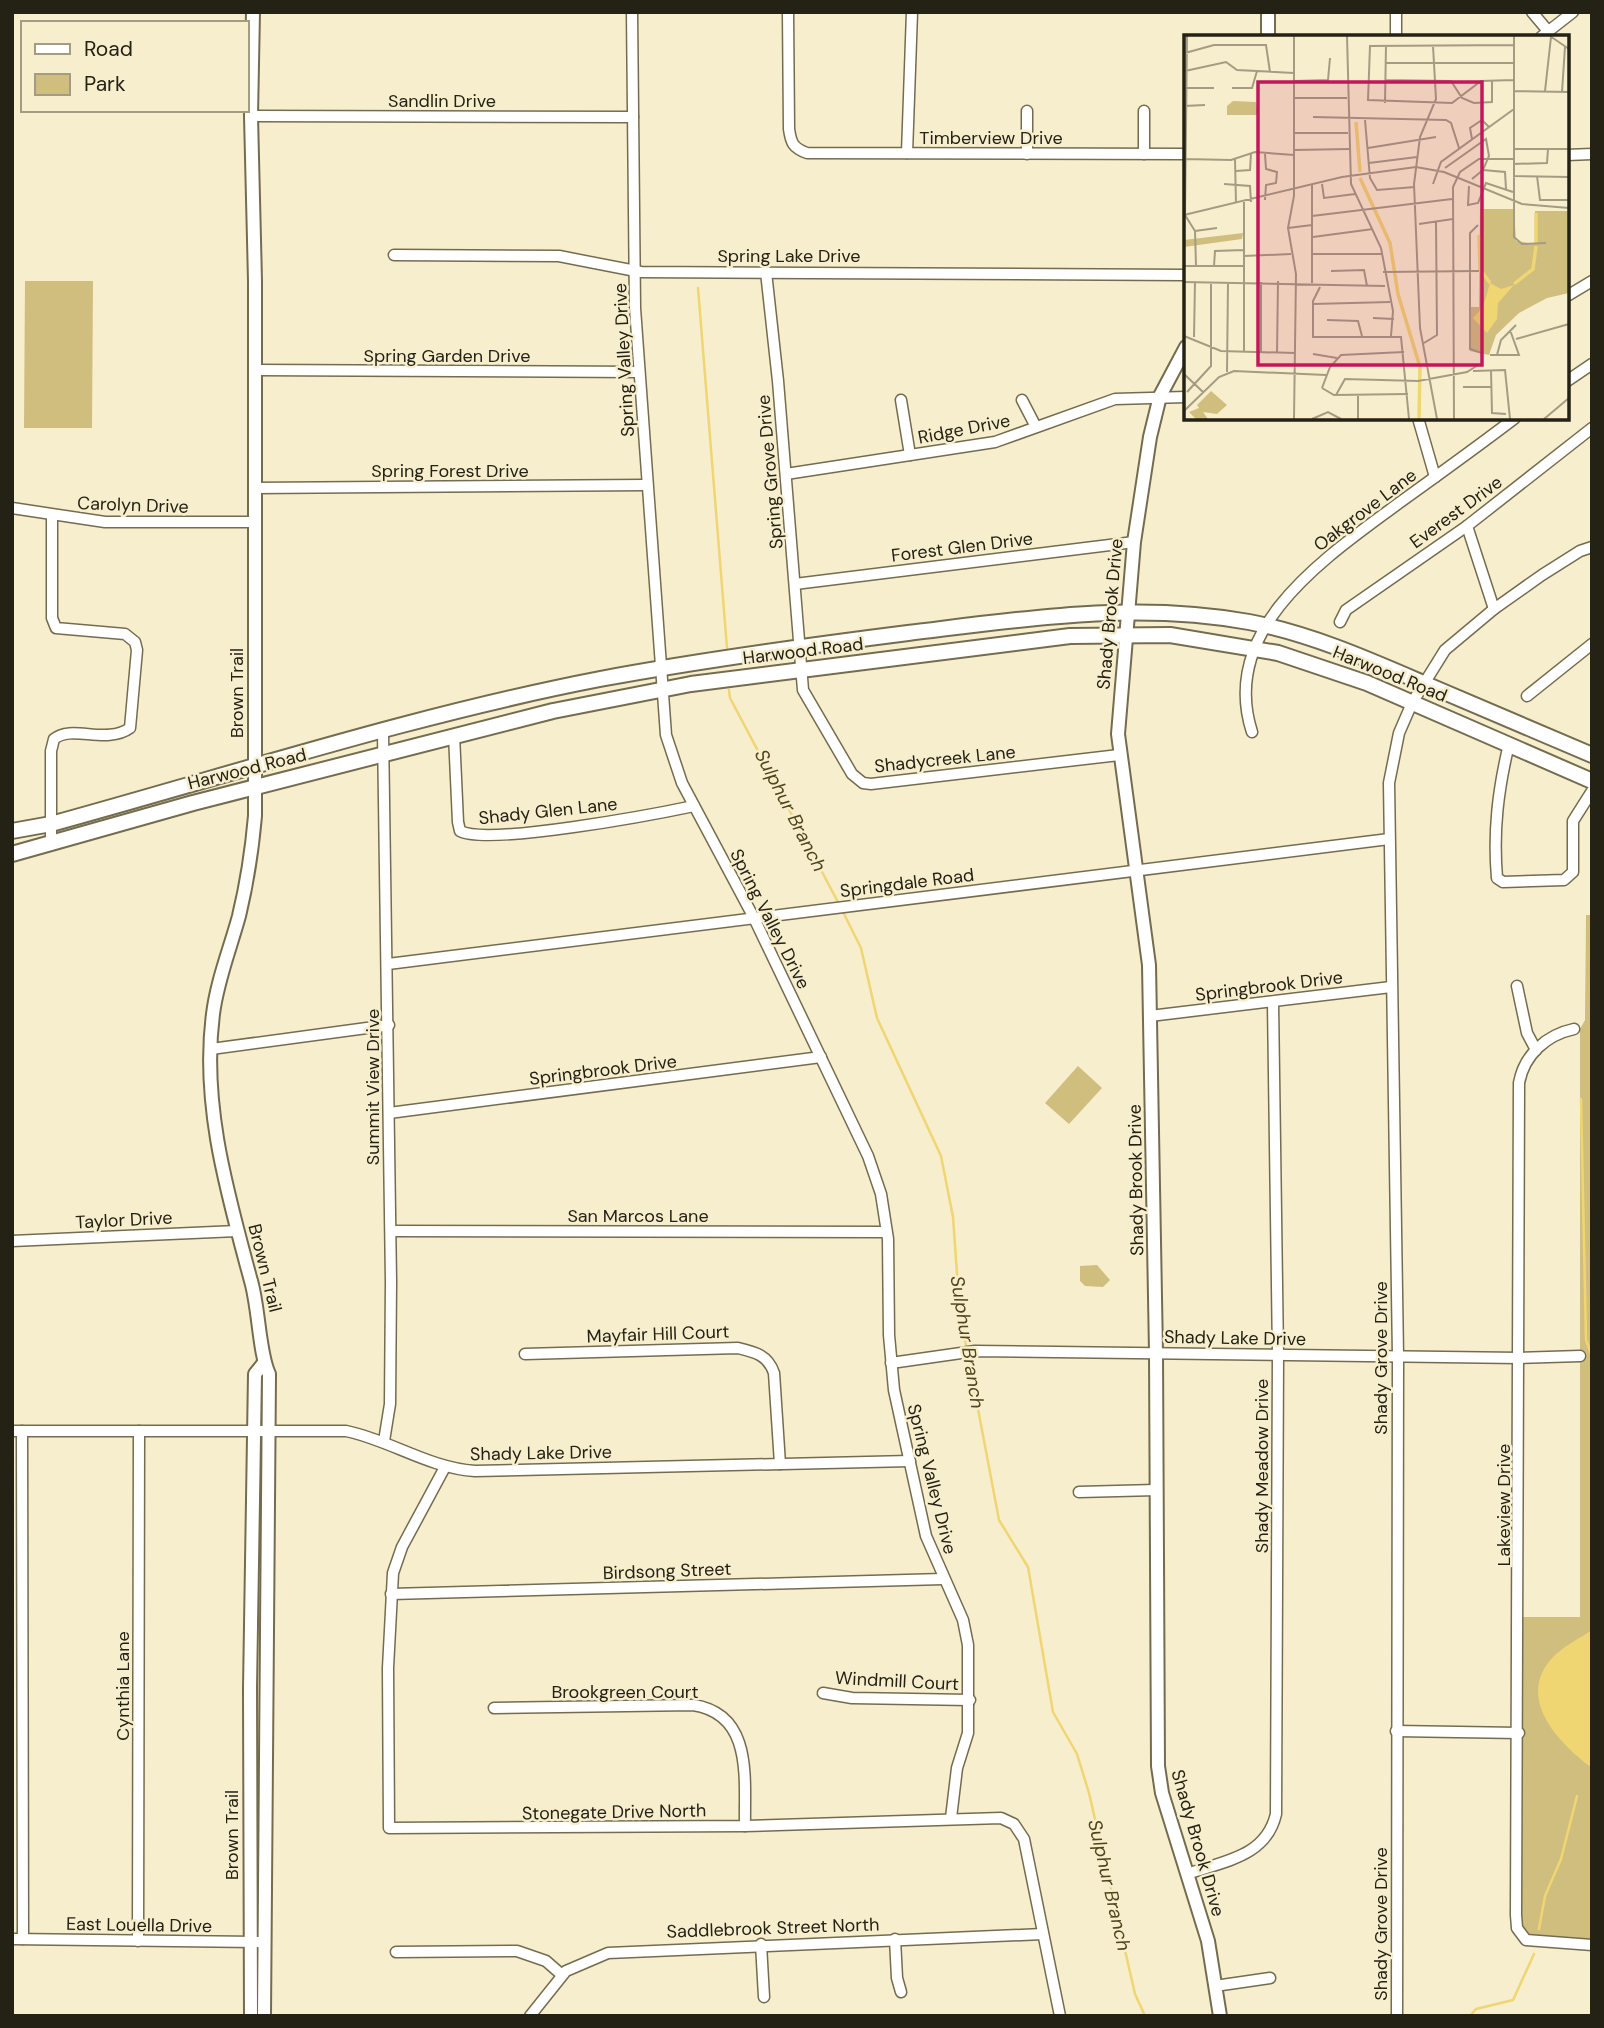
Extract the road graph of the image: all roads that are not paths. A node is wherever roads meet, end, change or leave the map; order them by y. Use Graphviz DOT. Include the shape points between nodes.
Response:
graph roads {
  1 [pos="253,12"];
  2 [pos="632,12"];
  3 [pos="788,12"];
  4 [pos="912,12"];
  5 [pos="1268,12"];
  6 [pos="1396,12"];
  7 [pos="1532,12"];
  8 [pos="1573,12"];
  9 [pos="1545,34"];
  10 [pos="1268,35"];
  11 [pos="1396,35"];
  12 [pos="1027,111"];
  13 [pos="1144,111"];
  14 [pos="251,116"];
  15 [pos="633,117"];
  16 [pos="907,153"];
  17 [pos="1027,154"];
  18 [pos="1144,154"];
  19 [pos="1184,154"];
  20 [pos="1569,155"];
  21 [pos="1592,155"];
  22 [pos="394,255"];
  23 [pos="635,271"];
  24 [pos="766,272"];
  25 [pos="1184,275"];
  26 [pos="1592,281"];
  27 [pos="1569,295"];
  28 [pos="1184,351"];
  29 [pos="1592,364"];
  30 [pos="255,370"];
  31 [pos="639,372"];
  32 [pos="1569,381"];
  33 [pos="1160,396"];
  34 [pos="1184,397"];
  35 [pos="901,400"];
  36 [pos="1022,400"];
  37 [pos="1419,420"];
  38 [pos="1513,420"];
  39 [pos="1036,428"];
  40 [pos="1592,428"];
  41 [pos="910,455"];
  42 [pos="786,474"];
  43 [pos="1435,477"];
  44 [pos="646,485"];
  45 [pos="254,488"];
  46 [pos="12,508"];
  47 [pos="52,515"];
  48 [pos="254,522"];
  49 [pos="1467,526"];
  50 [pos="1134,542"];
  51 [pos="1592,547"];
  52 [pos="795,584"];
  53 [pos="1494,609"];
  54 [pos="1126,610"];
  55 [pos="1340,622"];
  56 [pos="1267,626"];
  57 [pos="1125,634"];
  58 [pos="1592,644"];
  59 [pos="800,647"];
  60 [pos="1257,648"];
  61 [pos="661,669"];
  62 [pos="801,670"];
  63 [pos="1425,684"];
  64 [pos="662,690"];
  65 [pos="1527,696"];
  66 [pos="1412,703"];
  67 [pos="383,732"];
  68 [pos="1252,732"];
  69 [pos="454,735"];
  70 [pos="1509,744"];
  71 [pos="384,754"];
  72 [pos="1119,755"];
  73 [pos="1592,755"];
  74 [pos="255,768"];
  75 [pos="1592,780"];
  76 [pos="255,787"];
  77 [pos="1592,791"];
  78 [pos="694,806"];
  79 [pos="51,824"];
  80 [pos="12,831"];
  81 [pos="1389,839"];
  82 [pos="51,845"];
  83 [pos="12,854"];
  84 [pos="1135,871"];
  85 [pos="754,918"];
  86 [pos="388,964"];
  87 [pos="1517,986"];
  88 [pos="1391,987"];
  89 [pos="1273,1003"];
  90 [pos="1150,1016"];
  91 [pos="389,1024"];
  92 [pos="1574,1029"];
  93 [pos="211,1049"];
  94 [pos="1536,1050"];
  95 [pos="821,1058"];
  96 [pos="389,1113"];
  97 [pos="237,1231"];
  98 [pos="391,1231"];
  99 [pos="886,1232"];
  100 [pos="12,1241"];
  101 [pos="1156,1352"];
  102 [pos="525,1354"];
  103 [pos="1278,1355"];
  104 [pos="1398,1356"];
  105 [pos="1580,1356"];
  106 [pos="1520,1358"];
  107 [pos="891,1363"];
  108 [pos="264,1364"];
  109 [pos="255,1430"];
  110 [pos="270,1430"];
  111 [pos="17,1431"];
  112 [pos="139,1431"];
  113 [pos="384,1441"];
  114 [pos="910,1461"];
  115 [pos="780,1464"];
  116 [pos="445,1467"];
  117 [pos="1156,1490"];
  118 [pos="1079,1492"];
  119 [pos="943,1579"];
  120 [pos="391,1594"];
  121 [pos="267,1687"];
  122 [pos="250,1688"];
  123 [pos="823,1693"];
  124 [pos="970,1700"];
  125 [pos="494,1708"];
  126 [pos="1396,1731"];
  127 [pos="1519,1733"];
  128 [pos="951,1818"];
  129 [pos="745,1826"];
  130 [pos="1187,1874"];
  131 [pos="1044,1934"];
  132 [pos="18,1939"];
  133 [pos="895,1939"];
  134 [pos="138,1941"];
  135 [pos="250,1942"];
  136 [pos="264,1942"];
  137 [pos="761,1944"];
  138 [pos="1592,1945"];
  139 [pos="396,1952"];
  140 [pos="562,1975"];
  141 [pos="1270,1978"];
  142 [pos="1215,1986"];
  143 [pos="901,1992"];
  144 [pos="764,1997"];
  145 [pos="251,2016"];
  146 [pos="264,2016"];
  147 [pos="530,2016"];
  148 [pos="1060,2016"];
  149 [pos="1220,2016"];
  150 [pos="1397,2016"];
  1 -- 14 [label="street, Brown Trail"];
  2 -- 15 [label="street, Spring Valley Drive"];
  3 -- 16 [label="street, Timberview Drive" via="791,144 807,153"];
  4 -- 16 [label="street"];
  5 -- 10 [label="street"];
  6 -- 11 [label="street"];
  7 -- 9 [label="street"];
  8 -- 9 [label="street"];
  12 -- 17 [label="street"];
  13 -- 18 [label="street"];
  14 -- 15 [label="street, Sandlin Drive"];
  14 -- 30 [label="street, Brown Trail"];
  15 -- 23 [label="street, Spring Valley Drive"];
  16 -- 17 [label="street, Timberview Drive"];
  17 -- 18 [label="street, Timberview Drive"];
  18 -- 19 [label="street, Timberview Drive"];
  20 -- 21 [label="street"];
  22 -- 23 [label="street, Spring Lake Drive" via="559,256"];
  23 -- 24 [label="street, Spring Lake Drive"];
  23 -- 31 [label="street, Spring Valley Drive"];
  24 -- 25 [label="street, Spring Lake Drive"];
  24 -- 42 [label="street, Spring Grove Drive"];
  26 -- 27 [label="street"];
  28 -- 33 [label="street, Shady Brook Drive"];
  29 -- 32 [label="street"];
  30 -- 31 [label="street, Spring Garden Drive"];
  30 -- 45 [label="street, Brown Trail"];
  31 -- 44 [label="street, Spring Valley Drive"];
  33 -- 34 [label="street, Ridge Drive"];
  33 -- 39 [label="street, Ridge Drive" via="1115,399"];
  33 -- 50 [label="street, Shady Brook Drive"];
  35 -- 41 [label="street"];
  36 -- 39 [label="street"];
  37 -- 43 [label="street"];
  38 -- 43 [label="street, Oakgrove Lane"];
  39 -- 41 [label="street, Ridge Drive" via="995,442"];
  40 -- 49 [label="street, Everest Drive"];
  41 -- 42 [label="street, Ridge Drive"];
  42 -- 52 [label="street, Spring Grove Drive"];
  43 -- 56 [label="street, Oakgrove Lane" via="1306,575 1276,608"];
  44 -- 45 [label="street, Spring Forest Drive"];
  44 -- 61 [label="street, Spring Valley Drive"];
  45 -- 48 [label="street, Brown Trail"];
  46 -- 47 [label="street, Carolyn Drive"];
  47 -- 48 [label="street, Carolyn Drive" via="105,522"];
  47 -- 79 [label="street" via="55,628 125,634 137,650 130,728 111,736 63,734 54,739"];
  48 -- 74 [label="street, Brown Trail"];
  49 -- 53 [label="street"];
  49 -- 55 [label="street, Everest Drive" via="1346,610"];
  50 -- 52 [label="street, Forest Glen Drive"];
  50 -- 54 [label="street, Shady Brook Drive"];
  51 -- 53 [label="street, Shady Grove Drive"];
  52 -- 59 [label="street, Spring Grove Drive"];
  53 -- 63 [label="street, Shady Grove Drive" via="1445,650"];
  54 -- 56 [label="main road, Harwood Road" via="1195,614"];
  54 -- 57 [label="street, Shady Brook Drive"];
  54 -- 59 [label="main road, Harwood Road"];
  56 -- 60 [label="street, Oakgrove Lane"];
  56 -- 63 [label="main road, Harwood Road" via="1331,645"];
  57 -- 60 [label="main road, Harwood Road" via="1170,635"];
  57 -- 62 [label="main road, Harwood Road" via="1024,640"];
  57 -- 72 [label="street, Shady Brook Drive"];
  58 -- 65 [label="street"];
  59 -- 61 [label="main road, Harwood Road"];
  59 -- 62 [label="street, Spring Grove Drive"];
  60 -- 66 [label="main road, Harwood Road" via="1324,668"];
  60 -- 68 [label="street, Oakgrove Lane" via="1247,681 1246,712"];
  61 -- 64 [label="street, Spring Valley Drive"];
  61 -- 67 [label="main road, Harwood Road" via="573,685"];
  62 -- 64 [label="main road, Harwood Road"];
  62 -- 72 [label="street, Shadycreek Lane" via="807,701 852,774 863,783"];
  63 -- 66 [label="street, Shady Grove Drive"];
  63 -- 73 [label="main road, Harwood Road"];
  64 -- 69 [label="main road, Harwood Road"];
  64 -- 78 [label="street, Spring Valley Drive" via="671,753"];
  66 -- 70 [label="main road, Harwood Road"];
  66 -- 81 [label="street, Shady Grove Drive" via="1399,733 1389,783"];
  67 -- 71 [label="street, Summit View Drive"];
  67 -- 74 [label="main road, Harwood Road"];
  69 -- 71 [label="main road, Harwood Road"];
  69 -- 78 [label="street, Shady Glen Lane" via="458,822 460,831 468,836"];
  70 -- 75 [label="main road, Harwood Road"];
  70 -- 77 [label="street" via="1496,798 1497,878 1564,880 1573,872 1573,821"];
  71 -- 76 [label="main road, Harwood Road"];
  71 -- 86 [label="street, Summit View Drive"];
  72 -- 84 [label="street, Shady Brook Drive"];
  74 -- 76 [label="street, Brown Trail"];
  74 -- 79 [label="main road, Harwood Road"];
  76 -- 82 [label="main road, Harwood Road"];
  76 -- 93 [label="street, Brown Trail" via="251,857 216,994"];
  78 -- 85 [label="street, Spring Valley Drive"];
  79 -- 80 [label="main road, Harwood Road"];
  79 -- 82 [label="street"];
  81 -- 84 [label="street, Springdale Road"];
  81 -- 88 [label="street, Shady Grove Drive"];
  82 -- 83 [label="main road, Harwood Road"];
  84 -- 85 [label="street, Springdale Road"];
  84 -- 90 [label="street, Shady Brook Drive" via="1148,944"];
  85 -- 86 [label="street, Springdale Road"];
  85 -- 95 [label="street, Spring Valley Drive"];
  86 -- 91 [label="street, Summit View Drive"];
  87 -- 94 [label="street" via="1527,1033"];
  88 -- 89 [label="street, Springbrook Drive"];
  88 -- 104 [label="street, Shady Grove Drive"];
  89 -- 90 [label="street, Springbrook Drive"];
  89 -- 103 [label="street, Shady Meadow Drive"];
  90 -- 101 [label="street, Shady Brook Drive"];
  91 -- 93 [label="street"];
  91 -- 96 [label="street, Summit View Drive"];
  92 -- 94 [label="street, Lakeview Drive" via="1556,1034"];
  93 -- 97 [label="street, Brown Trail" via="216,1133"];
  94 -- 106 [label="street, Lakeview Drive" via="1518,1083"];
  95 -- 96 [label="street, Springbrook Drive"];
  95 -- 99 [label="street, Spring Valley Drive" via="875,1175"];
  96 -- 98 [label="street, Summit View Drive"];
  97 -- 100 [label="street, Taylor Drive"];
  97 -- 108 [label="street, Brown Trail" via="256,1299"];
  98 -- 99 [label="street, San Marcos Lane"];
  98 -- 113 [label="street, Summit View Drive" via="390,1404"];
  99 -- 107 [label="street, Spring Valley Drive"];
  101 -- 103 [label="street, Shady Lake Drive"];
  101 -- 107 [label="street, Shady Lake Drive" via="975,1351"];
  101 -- 117 [label="street, Shady Brook Drive"];
  102 -- 115 [label="street, Mayfair Hill Court" via="737,1348 756,1352 767,1359 774,1373"];
  103 -- 104 [label="street, Shady Lake Drive"];
  103 -- 130 [label="street, Shady Meadow Drive" via="1276,1814 1268,1838 1259,1847"];
  104 -- 106 [label="street, Shady Lake Drive"];
  104 -- 126 [label="street, Shady Grove Drive"];
  105 -- 106 [label="street, Shady Lake Drive"];
  106 -- 127 [label="street, Lakeview Drive"];
  107 -- 114 [label="street, Spring Valley Drive"];
  108 -- 109 [label="street, Brown Trail" via="255,1374"];
  108 -- 110 [label="street, Brown Trail" via="269,1374"];
  109 -- 110 [label="street, Shady Lake Drive"];
  109 -- 112 [label="street, Shady Lake Drive"];
  109 -- 122 [label="street, Brown Trail"];
  110 -- 113 [label="street, Shady Lake Drive" via="346,1431"];
  110 -- 121 [label="street, Brown Trail"];
  111 -- 112 [label="street, Shady Lake Drive"];
  111 -- 132 [label="street"];
  112 -- 134 [label="street, Cynthia Lane"];
  113 -- 116 [label="street, Shady Lake Drive"];
  114 -- 115 [label="street, Shady Lake Drive"];
  114 -- 119 [label="street, Spring Valley Drive" via="926,1536"];
  115 -- 116 [label="street, Shady Lake Drive" via="475,1471"];
  116 -- 120 [label="street, Stonegate Drive North" via="402,1547"];
  117 -- 118 [label="street"];
  117 -- 130 [label="street, Shady Brook Drive" via="1158,1766"];
  119 -- 120 [label="street, Birdsong Street"];
  119 -- 124 [label="street, Spring Valley Drive" via="963,1620"];
  120 -- 129 [label="street, Stonegate Drive North" via="389,1829"];
  121 -- 122 [label="street"];
  121 -- 136 [label="street, Brown Trail"];
  122 -- 135 [label="street, Brown Trail"];
  123 -- 124 [label="street, Windmill Court" via="852,1698"];
  124 -- 128 [label="street, Spring Valley Drive"];
  125 -- 129 [label="street, Brookgreen Court" via="693,1705 712,1710 741,1740"];
  126 -- 127 [label="street"];
  126 -- 150 [label="street, Shady Grove Drive"];
  127 -- 138 [label="street, Lakeview Drive" via="1517,1928 1533,1942"];
  128 -- 129 [label="street, Stonegate Drive North"];
  128 -- 131 [label="street, Stonegate Drive North" via="1001,1818 1020,1831"];
  130 -- 142 [label="street, Shady Brook Drive" via="1208,1941"];
  131 -- 133 [label="street, Saddlebrook Street North"];
  131 -- 148 [label="street, Stonegate Drive North"];
  132 -- 134 [label="street, East Louella Drive"];
  133 -- 137 [label="street, Saddlebrook Street North"];
  133 -- 143 [label="street"];
  134 -- 135 [label="street, East Louella Drive"];
  135 -- 136 [label="street, East Louella Drive"];
  135 -- 145 [label="street, Brown Trail"];
  136 -- 146 [label="street, Brown Trail"];
  137 -- 140 [label="street, Saddlebrook Street North" via="608,1952"];
  137 -- 144 [label="street"];
  139 -- 140 [label="street" via="517,1951 546,1961"];
  140 -- 147 [label="street, Saddlebrook Street North"];
  141 -- 142 [label="street"];
  142 -- 149 [label="street, Shady Brook Drive"];
}
